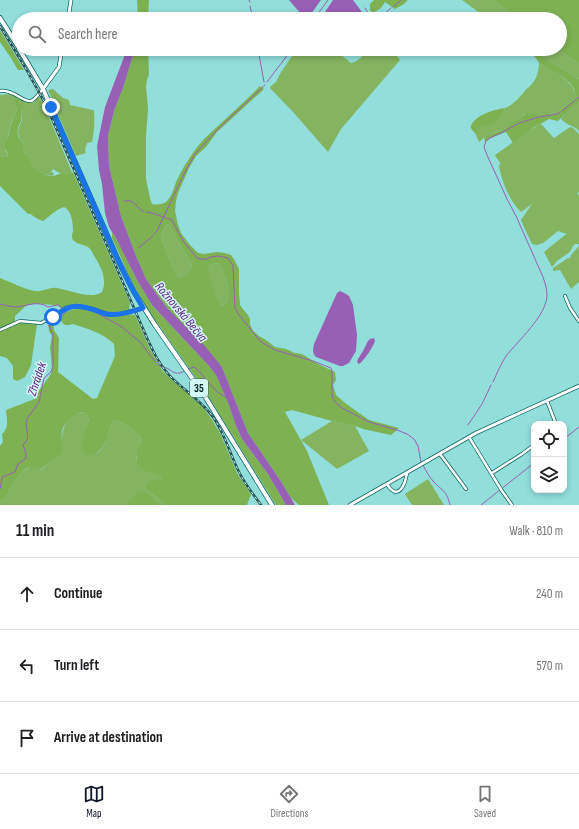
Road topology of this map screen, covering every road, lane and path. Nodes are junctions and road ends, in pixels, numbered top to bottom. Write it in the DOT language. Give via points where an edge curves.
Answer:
graph roads {
  1 [pos="71,0"];
  2 [pos="69,12"];
  3 [pos="0,18"];
  4 [pos="12,38"];
  5 [pos="23,56"];
  6 [pos="61,56"];
  7 [pos="43,89"];
  8 [pos="0,91"];
  9 [pos="564,296"];
  10 [pos="143,308"];
  11 [pos="579,321"];
  12 [pos="0,330"];
  13 [pos="579,386"];
  14 [pos="547,401"];
  15 [pos="555,421"];
  16 [pos="469,437"];
  17 [pos="531,447"];
  18 [pos="440,454"];
  19 [pos="407,472"];
  20 [pos="492,474"];
  21 [pos="387,484"];
  22 [pos="466,489"];
  23 [pos="272,505"];
  24 [pos="350,505"];
  25 [pos="512,505"];
  1 -- 2 [label="street"];
  3 -- 4 [label="main road, 35"];
  5 -- 7 [label="main road, 35"];
  6 -- 7 [label="street" via="59,67"];
  7 -- 8 [label="street" via="31,101 5,90"];
  7 -- 10 [label="main road, 35" via="118,260"];
  9 -- 11 [label="street"];
  10 -- 12 [label="street" via="120,314 107,314 76,306 64,309 41,323 20,321"];
  10 -- 23 [label="main road, 35" via="206,398"];
  13 -- 14 [label="street"];
  14 -- 15 [label="street"];
  14 -- 16 [label="street"];
  16 -- 18 [label="street"];
  16 -- 20 [label="street"];
  17 -- 20 [label="street"];
  18 -- 19 [label="street"];
  18 -- 22 [label="street"];
  19 -- 21 [label="street"];
  19 -- 21 [label="street" via="399,492 393,491"];
  20 -- 25 [label="street"];
  21 -- 24 [label="street"];
}
